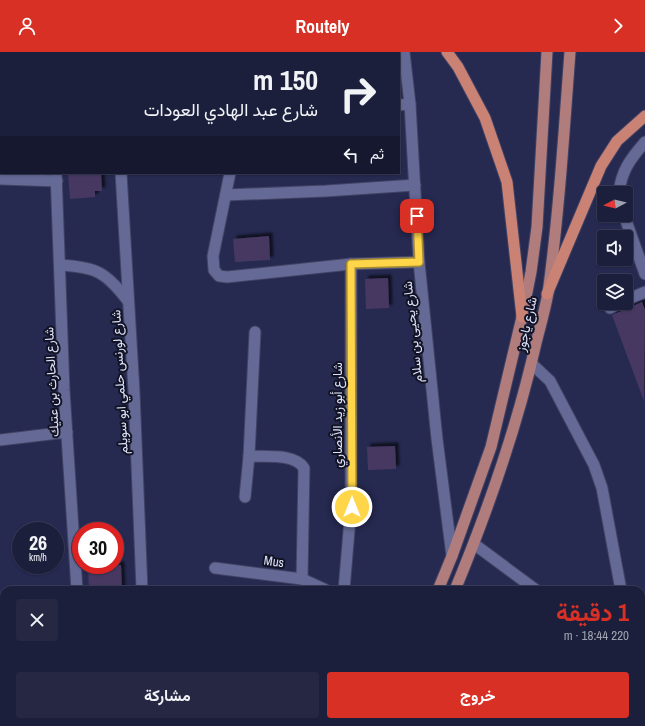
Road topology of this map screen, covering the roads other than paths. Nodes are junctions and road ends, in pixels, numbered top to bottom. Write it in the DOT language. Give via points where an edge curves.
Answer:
graph roads {
  1 [pos="404,52"];
  2 [pos="447,52"];
  3 [pos="547,52"];
  4 [pos="570,52"];
  5 [pos="402,67"];
  6 [pos="404,104"];
  7 [pos="645,116"];
  8 [pos="645,142"];
  9 [pos="121,174"];
  10 [pos="230,174"];
  11 [pos="57,177"];
  12 [pos="0,179"];
  13 [pos="415,185"];
  14 [pos="620,186"];
  15 [pos="226,195"];
  16 [pos="627,222"];
  17 [pos="642,258"];
  18 [pos="419,262"];
  19 [pos="60,264"];
  20 [pos="351,264"];
  21 [pos="645,274"];
  22 [pos="645,292"];
  23 [pos="548,294"];
  24 [pos="633,297"];
  25 [pos="128,302"];
  26 [pos="522,317"];
  27 [pos="255,332"];
  28 [pos="532,364"];
  29 [pos="67,432"];
  30 [pos="0,440"];
  31 [pos="249,456"];
  32 [pos="245,498"];
  33 [pos="474,544"];
  34 [pos="452,556"];
  35 [pos="215,568"];
  36 [pos="302,579"];
  37 [pos="77,586"];
  38 [pos="142,586"];
  39 [pos="317,586"];
  40 [pos="344,586"];
  41 [pos="440,586"];
  42 [pos="457,586"];
  43 [pos="531,586"];
  44 [pos="620,586"];
  1 -- 5 [label="street, شارع يحيى بن سلام"];
  2 -- 26 [label="highway" via="458,67 485,118 507,182"];
  3 -- 26 [label="main road, شارع ياجوز" via="537,226"];
  4 -- 23 [label="main road, شارع ياجوز"];
  5 -- 6 [label="street, شارع يحيى بن سلام"];
  6 -- 13 [label="street, شارع يحيى بن سلام"];
  7 -- 23 [label="highway" via="617,141 601,166"];
  8 -- 14 [label="street" via="629,161 621,177"];
  9 -- 25 [label="street, شارع لورنس حلمي ابو سويلم"];
  10 -- 15 [label="street"];
  11 -- 12 [label="street"];
  11 -- 19 [label="street, شارع الحارث بن عتيك"];
  13 -- 15 [label="street" via="326,192"];
  13 -- 18 [label="street, شارع يحيى بن سلام"];
  15 -- 20 [label="street" via="216,239 213,266 216,274 223,277"];
  16 -- 17 [label="street"];
  17 -- 21 [label="street"];
  18 -- 20 [label="street"];
  18 -- 34 [label="street, شارع يحيى بن سلام"];
  19 -- 25 [label="street" via="93,269 107,277"];
  19 -- 29 [label="street, شارع الحارث بن عتيك"];
  20 -- 40 [label="street, شارع أبو زيد الأنصاري" via="352,507"];
  22 -- 24 [label="street"];
  23 -- 28 [label="main road, شارع ياجوز"];
  25 -- 38 [label="street, شارع لورنس حلمي ابو سويلم"];
  26 -- 34 [label="main road, شارع ياجوز" via="491,448"];
  27 -- 31 [label="street"];
  28 -- 33 [label="main road, شارع ياجوز" via="514,428"];
  28 -- 44 [label="street" via="550,380 594,465 602,488"];
  29 -- 30 [label="street"];
  29 -- 37 [label="street, شارع الحارث بن عتيك"];
  31 -- 32 [label="street"];
  31 -- 36 [label="street" via="289,458 297,460 304,468"];
  33 -- 42 [label="main road, شارع ياجوز"];
  33 -- 43 [label="street"];
  34 -- 41 [label="main road, شارع ياجوز"];
  35 -- 36 [label="street, Mus"];
  36 -- 39 [label="street, Mus"];
}
